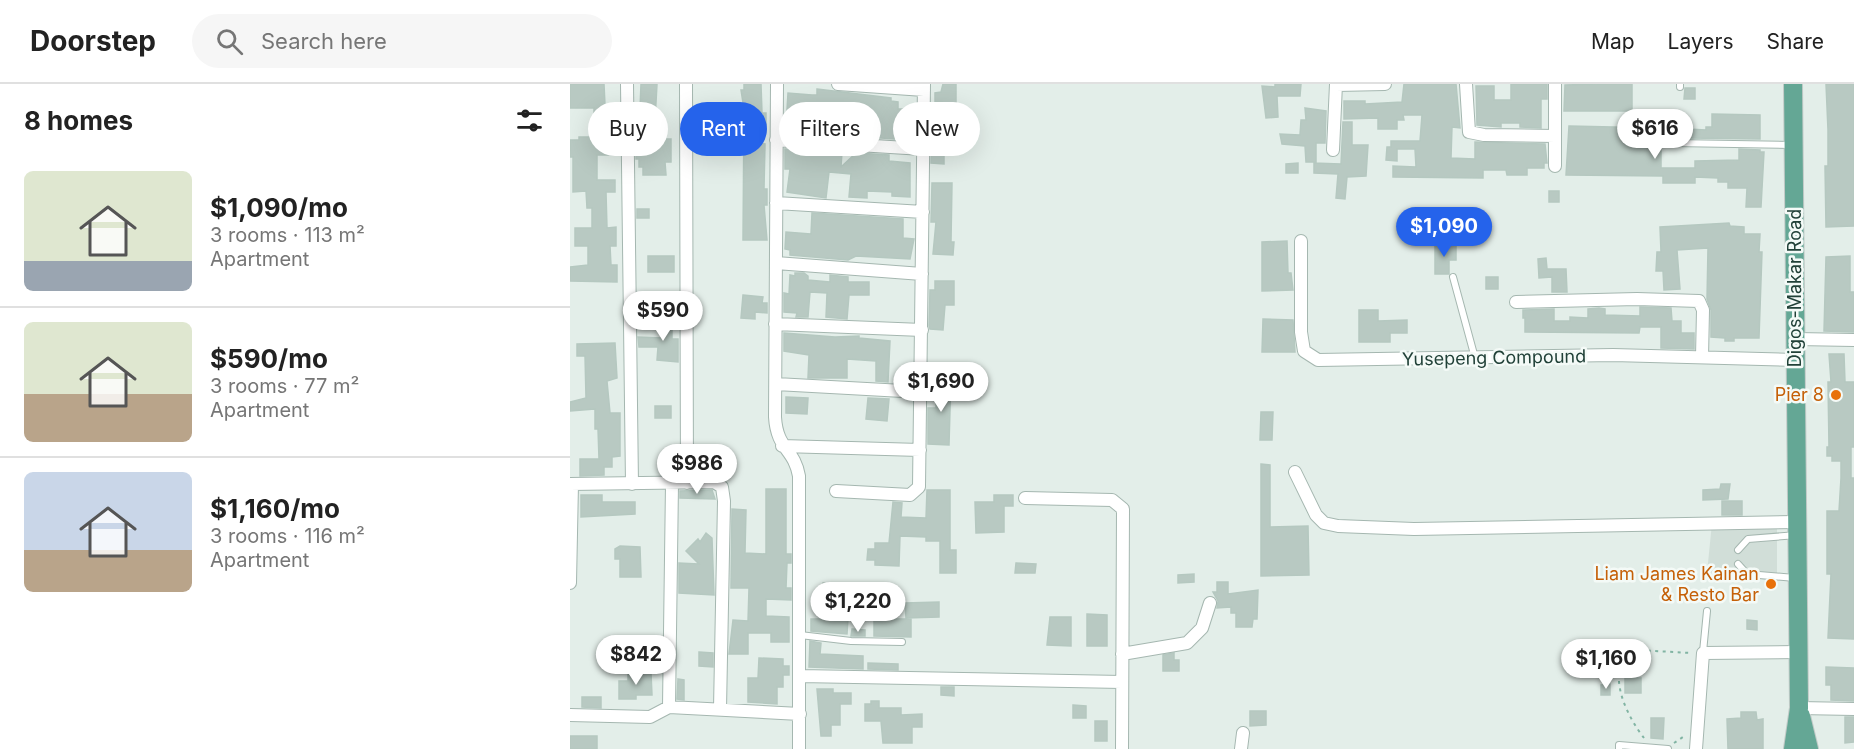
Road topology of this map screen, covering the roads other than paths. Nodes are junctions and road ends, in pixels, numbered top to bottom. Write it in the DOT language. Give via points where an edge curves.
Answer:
graph roads {
  1 [pos="627,84"];
  2 [pos="686,84"];
  3 [pos="777,84"];
  4 [pos="838,84"];
  5 [pos="1336,84"];
  6 [pos="1385,84"];
  7 [pos="1466,84"];
  8 [pos="1555,84"];
  9 [pos="1793,84"];
  10 [pos="924,87"];
  11 [pos="924,102"];
  12 [pos="1555,136"];
  13 [pos="776,140"];
  14 [pos="1673,143"];
  15 [pos="1794,145"];
  16 [pos="893,147"];
  17 [pos="1333,150"];
  18 [pos="923,156"];
  19 [pos="1554,166"];
  20 [pos="776,203"];
  21 [pos="923,212"];
  22 [pos="1302,241"];
  23 [pos="776,262"];
  24 [pos="922,274"];
  25 [pos="1453,276"];
  26 [pos="1516,302"];
  27 [pos="775,324"];
  28 [pos="922,330"];
  29 [pos="1796,339"];
  30 [pos="1854,340"];
  31 [pos="1702,357"];
  32 [pos="1475,359"];
  33 [pos="1796,360"];
  34 [pos="776,384"];
  35 [pos="921,392"];
  36 [pos="782,446"];
  37 [pos="920,450"];
  38 [pos="1295,472"];
  39 [pos="687,483"];
  40 [pos="571,484"];
  41 [pos="632,484"];
  42 [pos="672,484"];
  43 [pos="836,491"];
  44 [pos="1025,498"];
  45 [pos="1797,528"];
  46 [pos="1738,550"];
  47 [pos="1738,564"];
  48 [pos="1797,579"];
  49 [pos="570,583"];
  50 [pos="1210,603"];
  51 [pos="1707,611"];
  52 [pos="800,635"];
  53 [pos="902,642"];
  54 [pos="1798,652"];
  55 [pos="1703,653"];
  56 [pos="1122,654"];
  57 [pos="800,676"];
  58 [pos="1122,682"];
  59 [pos="669,707"];
  60 [pos="1798,708"];
  61 [pos="720,709"];
  62 [pos="1854,709"];
  63 [pos="800,714"];
  64 [pos="570,715"];
  65 [pos="1244,733"];
  66 [pos="1670,746"];
  67 [pos="800,749"];
  68 [pos="1122,749"];
  69 [pos="1241,749"];
  70 [pos="1619,749"];
  71 [pos="1696,749"];
  72 [pos="1793,749"];
  73 [pos="1809,749"];
  1 -- 41 [label="street"];
  2 -- 39 [label="street"];
  3 -- 13 [label="street"];
  4 -- 10 [label="street"];
  5 -- 6 [label="street"];
  5 -- 17 [label="street"];
  7 -- 12 [label="street" via="1469,132"];
  8 -- 12 [label="street"];
  9 -- 15 [label="main road, Digos-Makar Road"];
  10 -- 11 [label="street"];
  12 -- 19 [label="street"];
  13 -- 16 [label="street"];
  13 -- 20 [label="street"];
  14 -- 15 [label="lane"];
  15 -- 29 [label="main road, Digos-Makar Road"];
  18 -- 21 [label="street"];
  20 -- 21 [label="street"];
  20 -- 23 [label="street"];
  21 -- 24 [label="street"];
  22 -- 32 [label="street, Yusepeng Compound" via="1302,332 1304,351 1310,356 1318,360 1352,361"];
  23 -- 24 [label="street"];
  23 -- 27 [label="street"];
  24 -- 28 [label="street"];
  25 -- 32 [label="lane"];
  26 -- 31 [label="street" via="1698,301 1703,310"];
  27 -- 28 [label="street"];
  27 -- 34 [label="street"];
  28 -- 35 [label="street"];
  29 -- 30 [label="street"];
  29 -- 33 [label="main road, Digos-Makar Road"];
  31 -- 32 [label="street, Yusepeng Compound"];
  31 -- 33 [label="street, Yusepeng Compound"];
  33 -- 45 [label="main road, Digos-Makar Road"];
  34 -- 35 [label="street"];
  34 -- 36 [label="street" via="776,432"];
  35 -- 37 [label="street"];
  36 -- 37 [label="street"];
  36 -- 52 [label="street" via="794,457 799,476"];
  37 -- 43 [label="street" via="919,487 910,495"];
  38 -- 45 [label="street" via="1316,515 1324,523 1338,526"];
  39 -- 42 [label="street"];
  39 -- 61 [label="street" via="714,482 723,491"];
  40 -- 41 [label="street"];
  40 -- 49 [label="street"];
  41 -- 42 [label="street"];
  42 -- 59 [label="street"];
  44 -- 56 [label="street" via="1112,500 1123,509"];
  45 -- 46 [label="lane" via="1748,539"];
  45 -- 48 [label="main road, Digos-Makar Road"];
  47 -- 48 [label="lane" via="1747,574"];
  48 -- 54 [label="main road, Digos-Makar Road"];
  50 -- 56 [label="street" via="1202,628 1187,643"];
  51 -- 55 [label="lane"];
  52 -- 53 [label="lane"];
  52 -- 57 [label="street"];
  54 -- 55 [label="street"];
  54 -- 60 [label="main road, Digos-Makar Road"];
  55 -- 71 [label="street"];
  56 -- 58 [label="street"];
  57 -- 58 [label="street"];
  57 -- 63 [label="street"];
  58 -- 68 [label="street"];
  59 -- 61 [label="street"];
  59 -- 64 [label="street" via="650,717"];
  60 -- 62 [label="street"];
  60 -- 72 [label="main road, Digos-Makar Road"];
  60 -- 73 [label="main road, Digos-Makar Road"];
  61 -- 63 [label="street"];
  63 -- 67 [label="street"];
  65 -- 69 [label="street"];
  66 -- 70 [label="lane" via="1619,745"];
}
